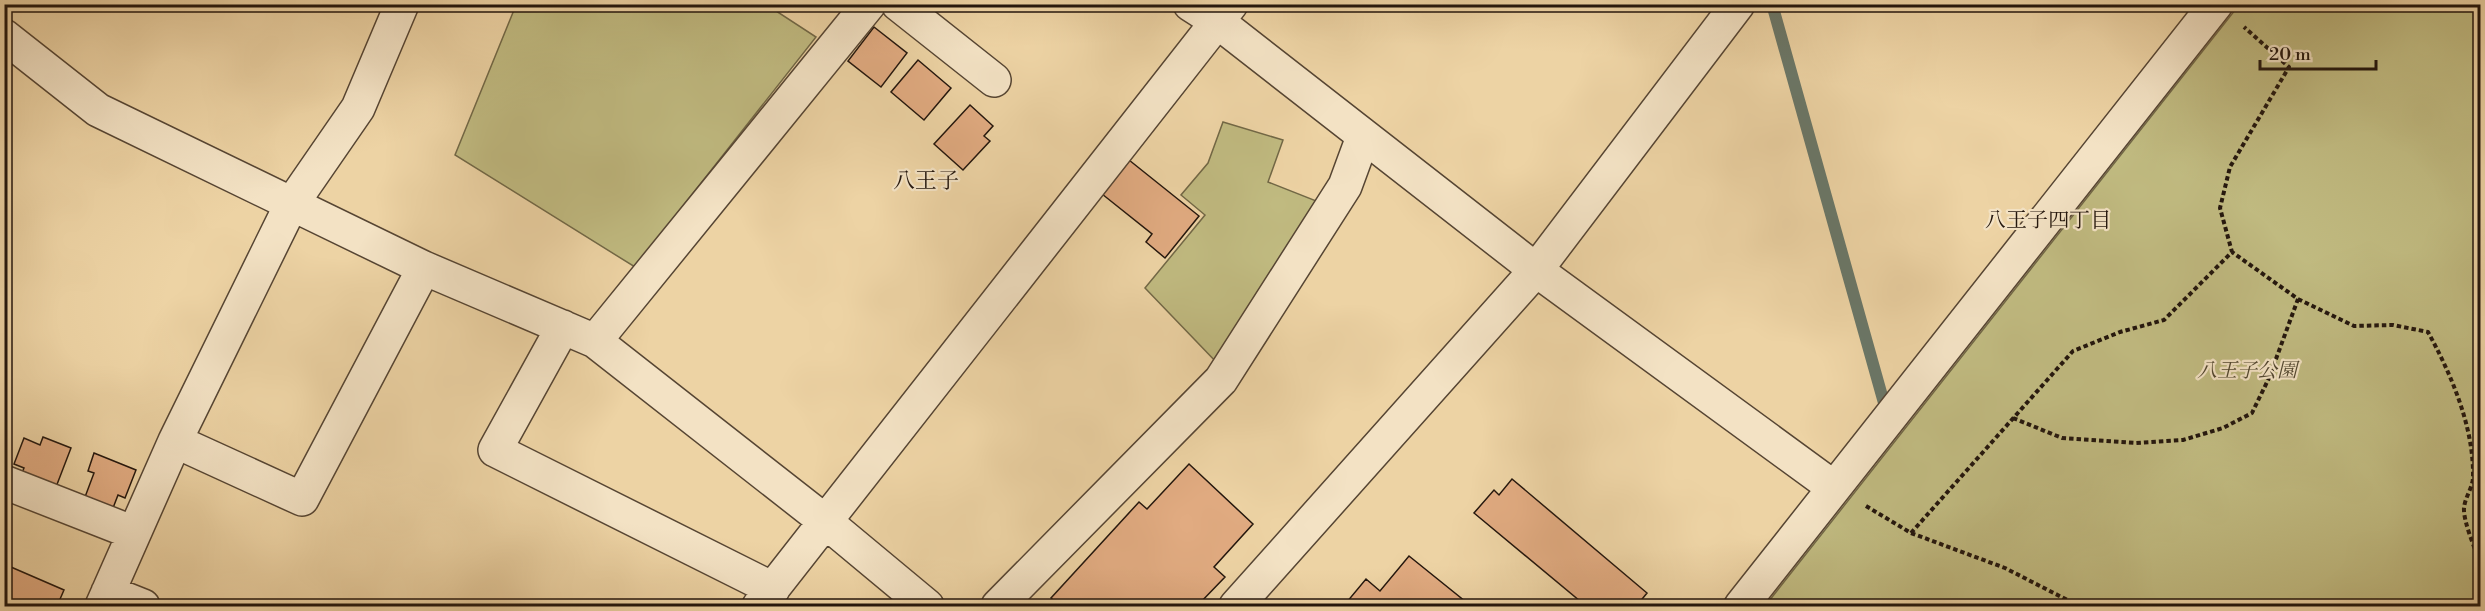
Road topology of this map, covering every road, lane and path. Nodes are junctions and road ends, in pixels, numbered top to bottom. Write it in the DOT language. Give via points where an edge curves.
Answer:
graph roads {
  1 [pos="869,4"];
  2 [pos="898,4"];
  3 [pos="1190,4"];
  4 [pos="1738,4"];
  5 [pos="397,6"];
  6 [pos="2227,12"];
  7 [pos="1225,13"];
  8 [pos="4,36"];
  9 [pos="993,80"];
  10 [pos="1363,137"];
  11 [pos="291,205"];
  12 [pos="2232,252"];
  13 [pos="424,268"];
  14 [pos="1536,270"];
  15 [pos="2298,299"];
  16 [pos="563,327"];
  17 [pos="595,341"];
  18 [pos="2013,418"];
  19 [pos="175,441"];
  20 [pos="2473,478"];
  21 [pos="2481,478"];
  22 [pos="4,482"];
  23 [pos="1833,487"];
  24 [pos="826,522"];
  25 [pos="134,533"];
  26 [pos="1911,533"];
  27 [pos="2481,561"];
  28 [pos="766,598"];
  29 [pos="105,599"];
  30 [pos="143,606"];
  31 [pos="927,606"];
  32 [pos="998,606"];
  33 [pos="1236,606"];
  34 [pos="1741,606"];
  35 [pos="2079,606"];
  1 -- 17 [label="street"];
  2 -- 9 [label="street"];
  3 -- 7 [label="street"];
  4 -- 14 [label="street"];
  5 -- 11 [label="street" via="358,108"];
  6 -- 12 [label="path" via="2289,67 2230,167 2220,208"];
  6 -- 23 [label="street"];
  7 -- 10 [label="street"];
  7 -- 24 [label="street"];
  8 -- 11 [label="street" via="98,110"];
  10 -- 14 [label="street"];
  10 -- 32 [label="street" via="1345,186 1221,380"];
  11 -- 13 [label="street"];
  11 -- 19 [label="street"];
  12 -- 15 [label="path"];
  12 -- 18 [label="path" via="2163,320 2073,351"];
  13 -- 16 [label="street"];
  13 -- 19 [label="street" via="302,499"];
  14 -- 23 [label="street"];
  14 -- 33 [label="street"];
  15 -- 18 [label="path" via="2252,413 2223,428 2183,440 2136,443 2062,438"];
  15 -- 20 [label="path" via="2354,326 2393,325 2428,332 2446,365 2468,433"];
  16 -- 17 [label="street"];
  16 -- 28 [label="street" via="495,450"];
  17 -- 24 [label="street"];
  18 -- 26 [label="path"];
  19 -- 25 [label="street"];
  20 -- 21 [label="path"];
  20 -- 27 [label="path" via="2464,508"];
  22 -- 25 [label="street"];
  23 -- 26 [label="path"];
  23 -- 34 [label="street"];
  24 -- 28 [label="street"];
  24 -- 31 [label="street"];
  25 -- 29 [label="street"];
  26 -- 35 [label="path" via="2006,568"];
  29 -- 30 [label="street"];
}
